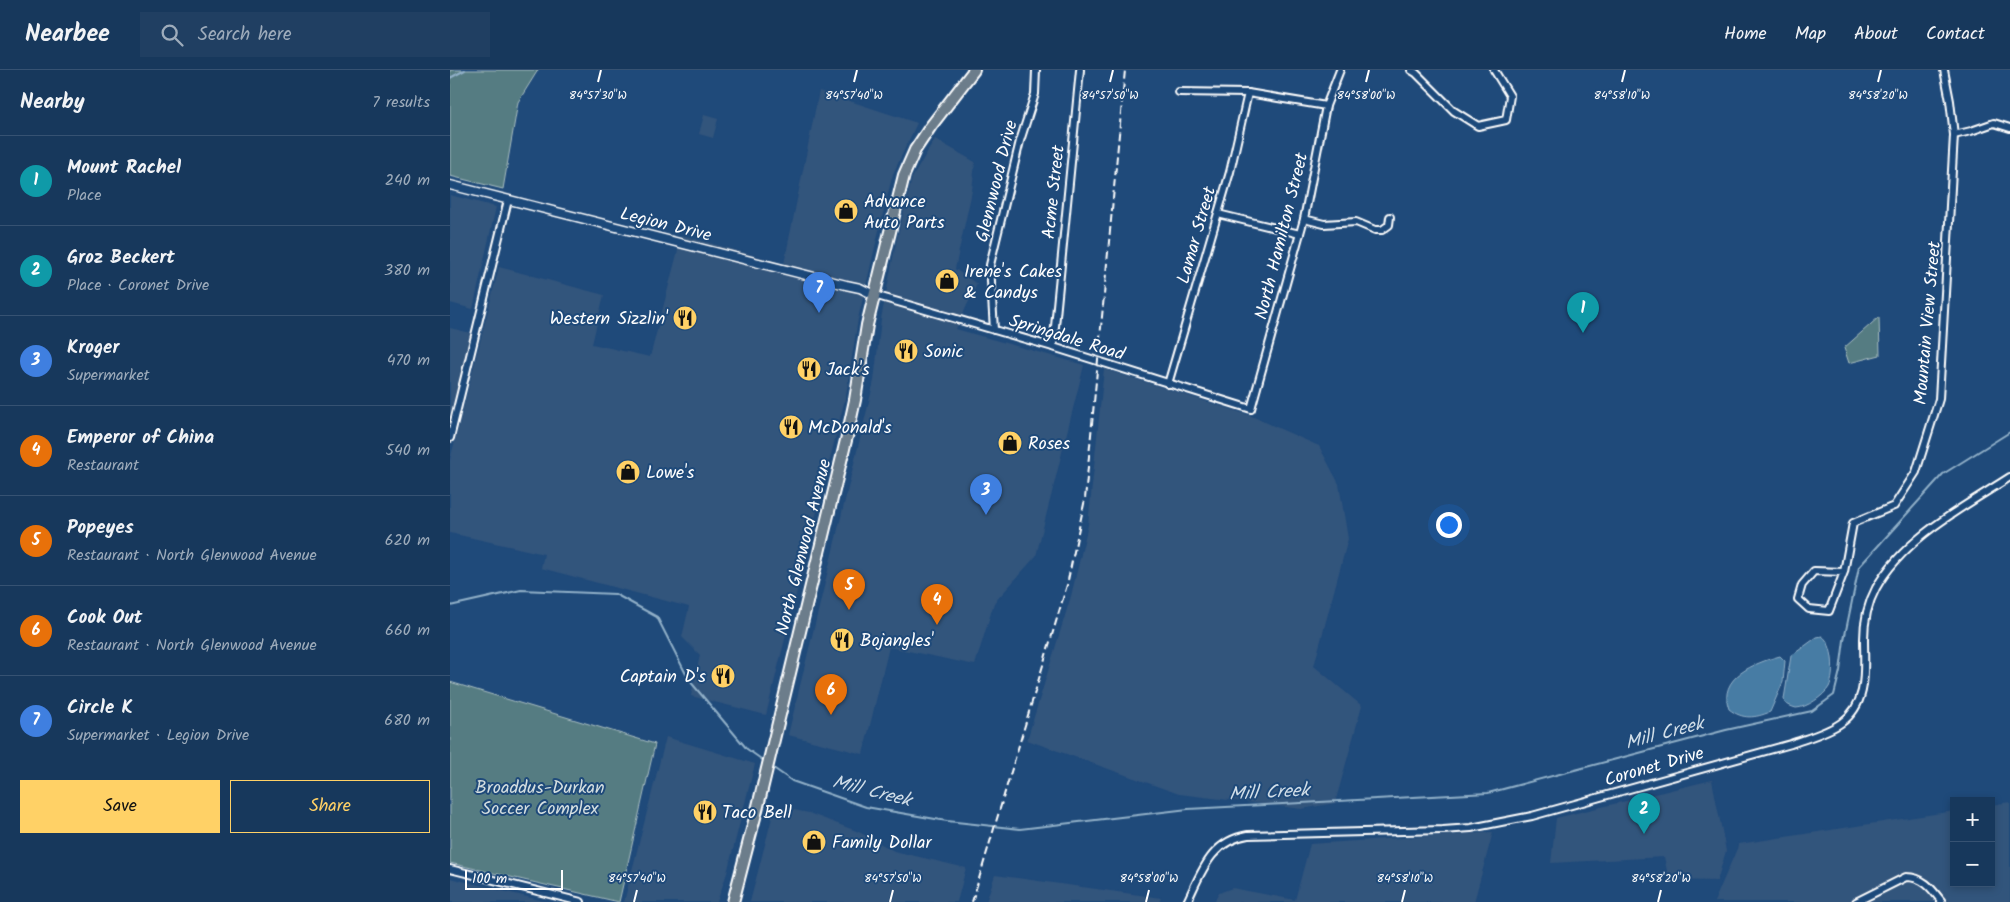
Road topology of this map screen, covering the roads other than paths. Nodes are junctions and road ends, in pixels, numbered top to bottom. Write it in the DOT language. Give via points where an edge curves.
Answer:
graph roads {
  1 [pos="974,70"];
  2 [pos="1036,70"];
  3 [pos="1080,70"];
  4 [pos="1340,70"];
  5 [pos="1411,70"];
  6 [pos="1494,70"];
  7 [pos="1944,70"];
  8 [pos="1179,92"];
  9 [pos="1248,93"];
  10 [pos="1326,106"];
  11 [pos="2010,128"];
  12 [pos="1954,135"];
  13 [pos="450,185"];
  14 [pos="508,200"];
  15 [pos="1218,214"];
  16 [pos="1390,217"];
  17 [pos="1304,219"];
  18 [pos="1300,234"];
  19 [pos="874,295"];
  20 [pos="994,330"];
  21 [pos="1052,347"];
  22 [pos="1168,384"];
  23 [pos="1251,409"];
  24 [pos="450,438"];
  25 [pos="2010,477"];
  26 [pos="1844,572"];
  27 [pos="450,869"];
  28 [pos="581,902"];
  29 [pos="733,902"];
  30 [pos="1187,902"];
  31 [pos="1856,902"];
  32 [pos="1942,902"];
  1 -- 19 [label="main road, North Glenwood Avenue" via="931,126 904,175"];
  2 -- 20 [label="street, Glennwood Drive" via="1035,94 990,264"];
  3 -- 21 [label="street, Acme Street"];
  4 -- 10 [label="street, North Hamilton Street"];
  5 -- 6 [label="street" via="1454,111 1478,126 1506,120 1510,96"];
  7 -- 12 [label="street, Mountain View Street"];
  8 -- 9 [label="street"];
  9 -- 10 [label="street"];
  9 -- 15 [label="street, Lamar Street"];
  10 -- 17 [label="street, North Hamilton Street"];
  11 -- 12 [label="street" via="1994,123"];
  12 -- 26 [label="street, Mountain View Street" via="1939,399 1916,472 1894,506 1852,524"];
  13 -- 14 [label="street, Legion Drive"];
  14 -- 19 [label="street, Legion Drive" via="860,288"];
  14 -- 24 [label="street"];
  15 -- 18 [label="street"];
  15 -- 22 [label="street, Lamar Street"];
  16 -- 17 [label="street" via="1389,224 1382,230 1356,222 1324,224"];
  17 -- 18 [label="street, North Hamilton Street"];
  18 -- 23 [label="street, North Hamilton Street"];
  19 -- 20 [label="street, Springdale Road"];
  19 -- 29 [label="main road, North Glenwood Avenue" via="855,400"];
  20 -- 21 [label="street, Springdale Road"];
  21 -- 22 [label="street, Springdale Road"];
  22 -- 23 [label="street, Springdale Road"];
  25 -- 30 [label="street, Coronet Drive" via="1918,539 1886,572 1868,609 1864,638 1865,680 1858,704 1841,723 1829,730 1782,746 1497,824 1443,830 1236,837 1212,855"];
  26 -- 26 [label="street, Mountain View Street" via="1829,611 1809,609 1798,599 1802,585 1814,571"];
  27 -- 28 [label="street"];
  31 -- 32 [label="street" via="1906,877 1915,877 1923,881"];
}
